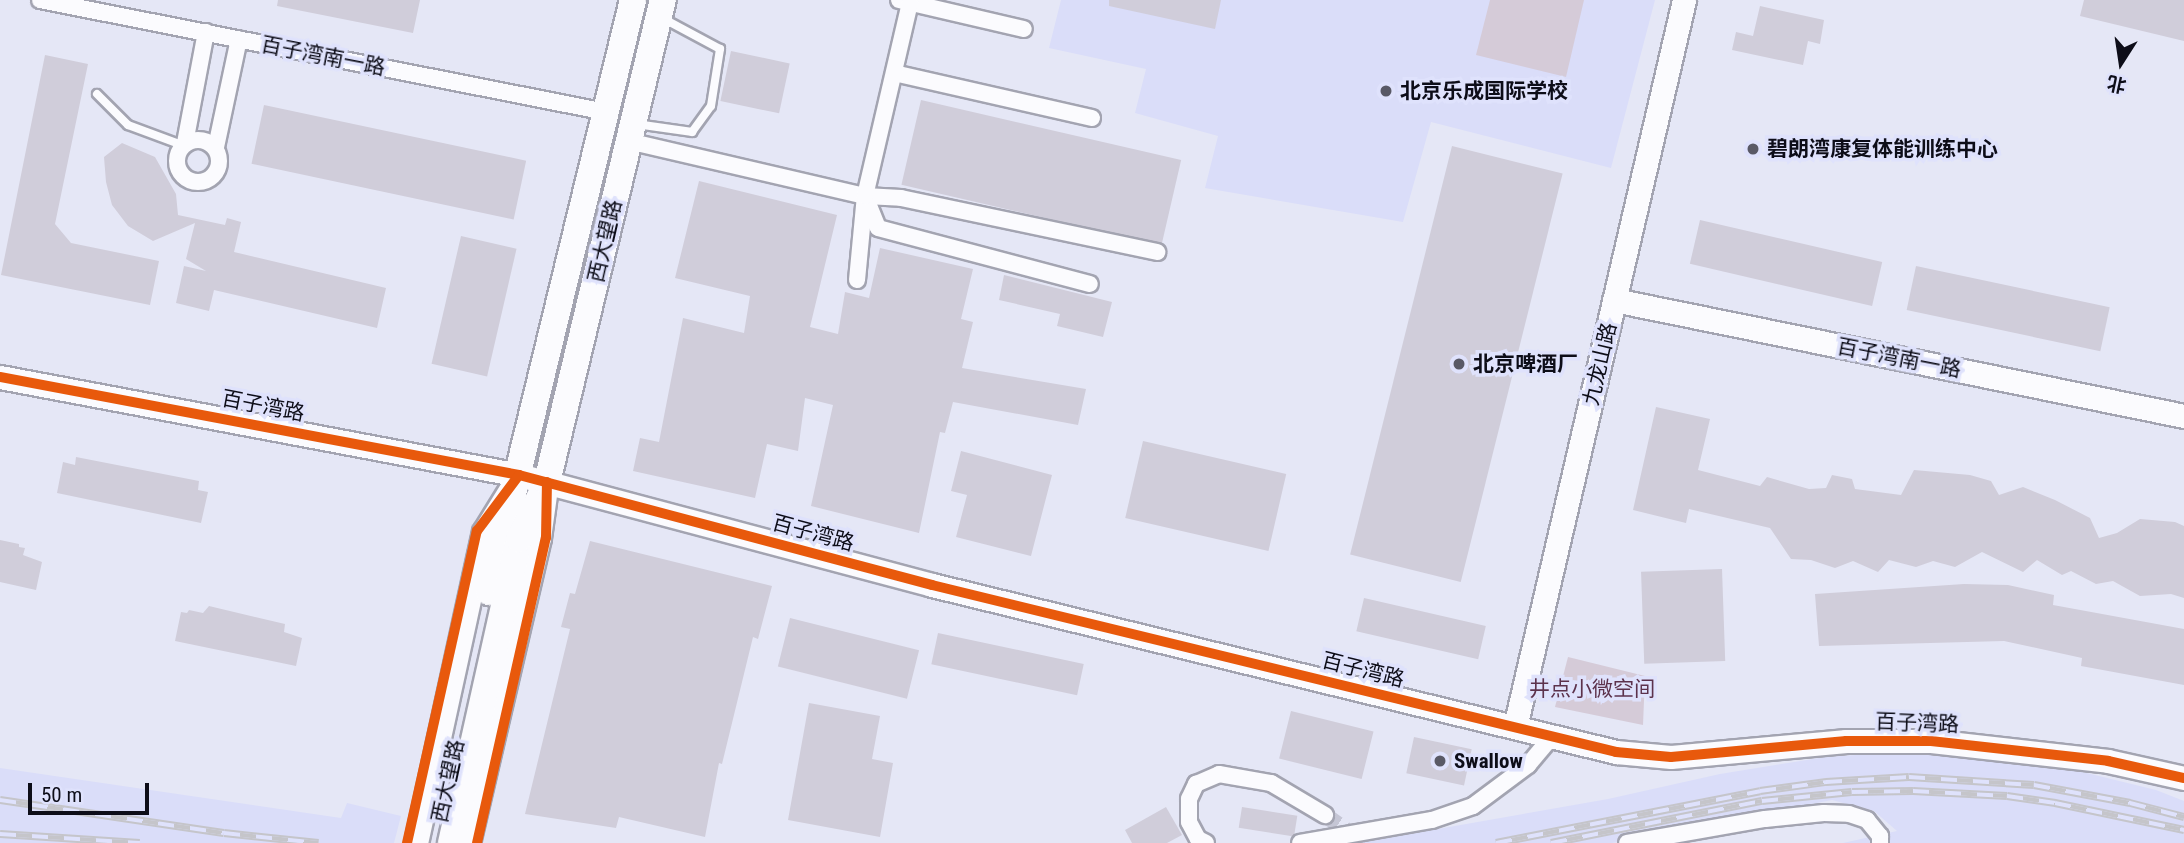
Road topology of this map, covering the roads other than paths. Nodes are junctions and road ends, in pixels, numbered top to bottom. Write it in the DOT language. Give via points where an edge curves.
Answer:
graph roads {
  1 [pos="40,0"];
  2 [pos="633,0"];
  3 [pos="1684,0"];
  4 [pos="904,1"];
  5 [pos="661,8"];
  6 [pos="1024,29"];
  7 [pos="206,33"];
  8 [pos="239,39"];
  9 [pos="894,73"];
  10 [pos="97,94"];
  11 [pos="606,111"];
  12 [pos="1092,118"];
  13 [pos="631,132"];
  14 [pos="185,143"];
  15 [pos="216,148"];
  16 [pos="865,196"];
  17 [pos="1157,252"];
  18 [pos="857,280"];
  19 [pos="1090,284"];
  20 [pos="1614,300"];
  21 [pos="0,377"];
  22 [pos="2184,416"];
  23 [pos="519,475"];
  24 [pos="547,482"];
  25 [pos="1515,727"];
  26 [pos="1552,736"];
  27 [pos="2184,778"];
  28 [pos="1325,815"];
  29 [pos="416,843"];
  30 [pos="434,843"];
  31 [pos="450,843"];
  32 [pos="468,843"];
  33 [pos="1206,843"];
  34 [pos="1300,843"];
  35 [pos="1627,843"];
  36 [pos="1880,843"];
  1 -- 7 [label="street, 百子湾南一路"];
  2 -- 11 [label="main road, 西大望路"];
  3 -- 20 [label="street, 九龙山路"];
  4 -- 6 [label="street"];
  4 -- 9 [label="street"];
  5 -- 13 [label="main road, 西大望路"];
  5 -- 13 [label="lane" via="720,48 711,106 692,132"];
  7 -- 8 [label="street, 百子湾南一路"];
  7 -- 14 [label="street"];
  8 -- 11 [label="street, 百子湾南一路"];
  8 -- 15 [label="street"];
  9 -- 12 [label="street"];
  9 -- 16 [label="street"];
  10 -- 14 [label="lane" via="128,125"];
  11 -- 23 [label="main road, 西大望路"];
  13 -- 16 [label="street"];
  13 -- 24 [label="main road, 西大望路"];
  14 -- 15 [label="street" via="201,139"];
  14 -- 15 [label="street" via="176,158 180,174 195,182 211,178 216,171 220,163"];
  16 -- 17 [label="street" via="901,198"];
  16 -- 18 [label="street"];
  16 -- 19 [label="street" via="878,228"];
  20 -- 22 [label="street, 百子湾南一路"];
  20 -- 25 [label="street, 九龙山路"];
  21 -- 23 [label="street, 百子湾路"];
  23 -- 24 [label="street, 百子湾路"];
  23 -- 29 [label="street, 西大望路" via="484,532"];
  23 -- 30 [label="main road, 西大望路" via="501,534"];
  24 -- 25 [label="street, 百子湾路" via="932,585"];
  24 -- 31 [label="main road, 西大望路" via="519,539"];
  24 -- 32 [label="street, 西大望路"];
  25 -- 26 [label="street, 百子湾路"];
  26 -- 27 [label="street, 百子湾路" via="1616,752 1671,757 1846,741 1931,741 2108,761"];
  26 -- 34 [label="street" via="1528,765 1473,806 1432,820"];
  28 -- 33 [label="street" via="1271,783 1219,774 1196,784 1189,799 1189,822 1198,839"];
  35 -- 36 [label="street" via="1824,813 1867,820"];
}
